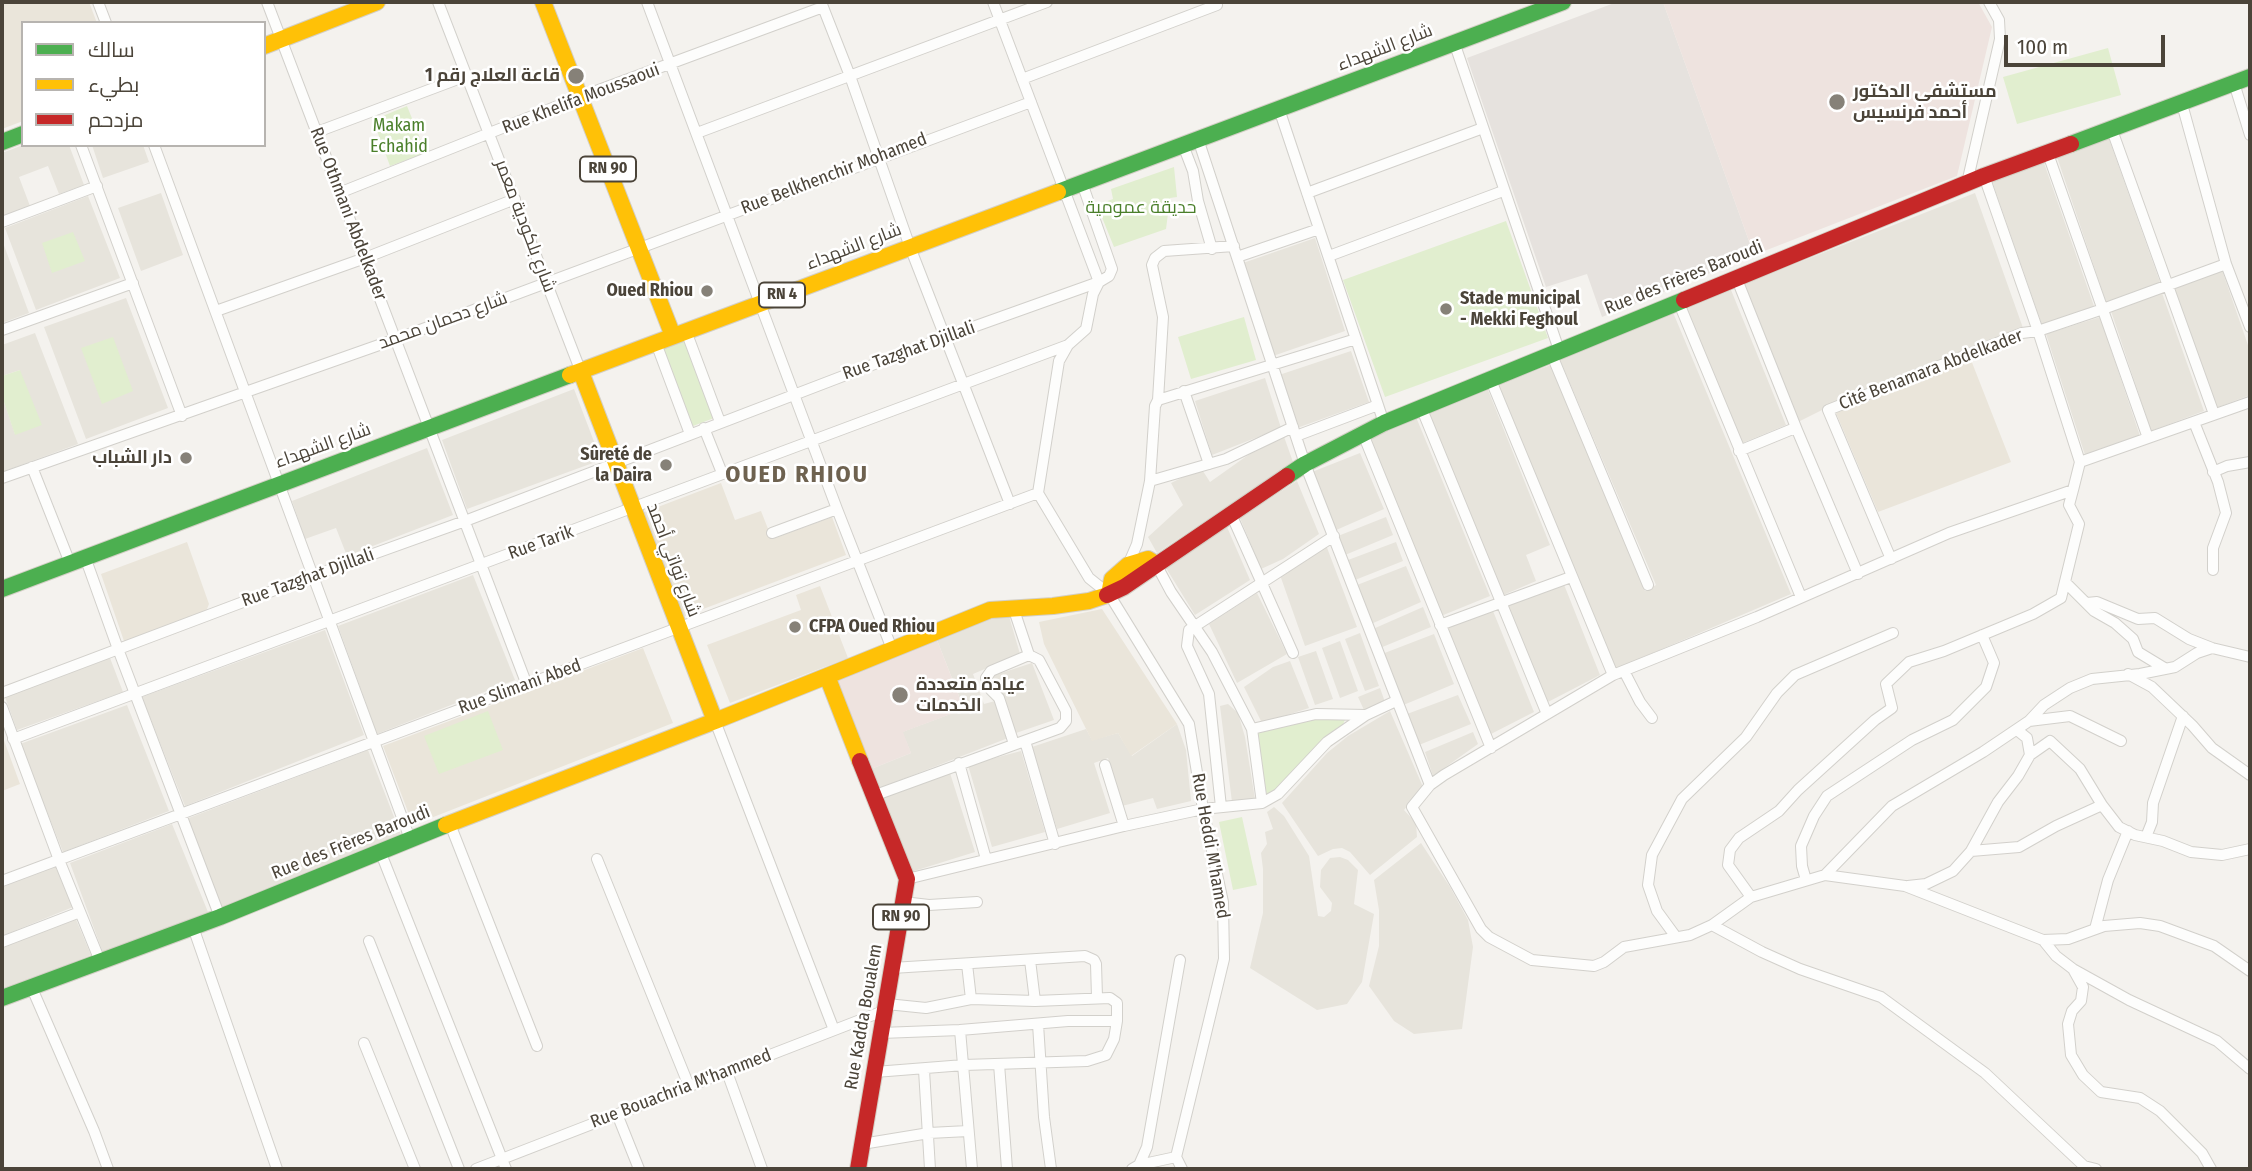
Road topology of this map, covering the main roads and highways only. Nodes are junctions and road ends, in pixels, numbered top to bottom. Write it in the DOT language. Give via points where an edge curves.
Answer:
graph roads {
  1 [pos="377,2"];
  2 [pos="543,2"];
  3 [pos="1563,2"];
  4 [pos="266,45"];
  5 [pos="2250,77"];
  6 [pos="21,135"];
  7 [pos="2,142"];
  8 [pos="679,334"];
  9 [pos="581,372"];
  10 [pos="1156,564"];
  11 [pos="2,589"];
  12 [pos="1109,594"];
  13 [pos="827,676"];
  14 [pos="715,721"];
  15 [pos="2,998"];
  16 [pos="858,1169"];
  1 -- 4 [label="main road"];
  2 -- 8 [label="main road, RN 90" via="638,247"];
  3 -- 8 [label="main road, شارع الشهداء / RN 4"];
  5 -- 10 [label="main road, Rue des Frères Baroudi" via="1984,176 1384,423 1305,464"];
  6 -- 7 [label="main road"];
  8 -- 9 [label="main road, شارع الشهداء / RN 4"];
  9 -- 11 [label="main road, شارع الشهداء / RN 4"];
  9 -- 14 [label="main road, شارع تواتي أحمد"];
  10 -- 12 [label="main road, Rue des Frères Baroudi"];
  10 -- 12 [label="main road" via="1148,559 1128,565 1112,579"];
  12 -- 13 [label="main road" via="1089,601 990,610"];
  13 -- 14 [label="main road, Rue des Frères Baroudi"];
  13 -- 16 [label="main road, Rue Kadda Boualem / RN 90" via="907,879"];
  14 -- 15 [label="main road, Rue des Frères Baroudi"];
}
